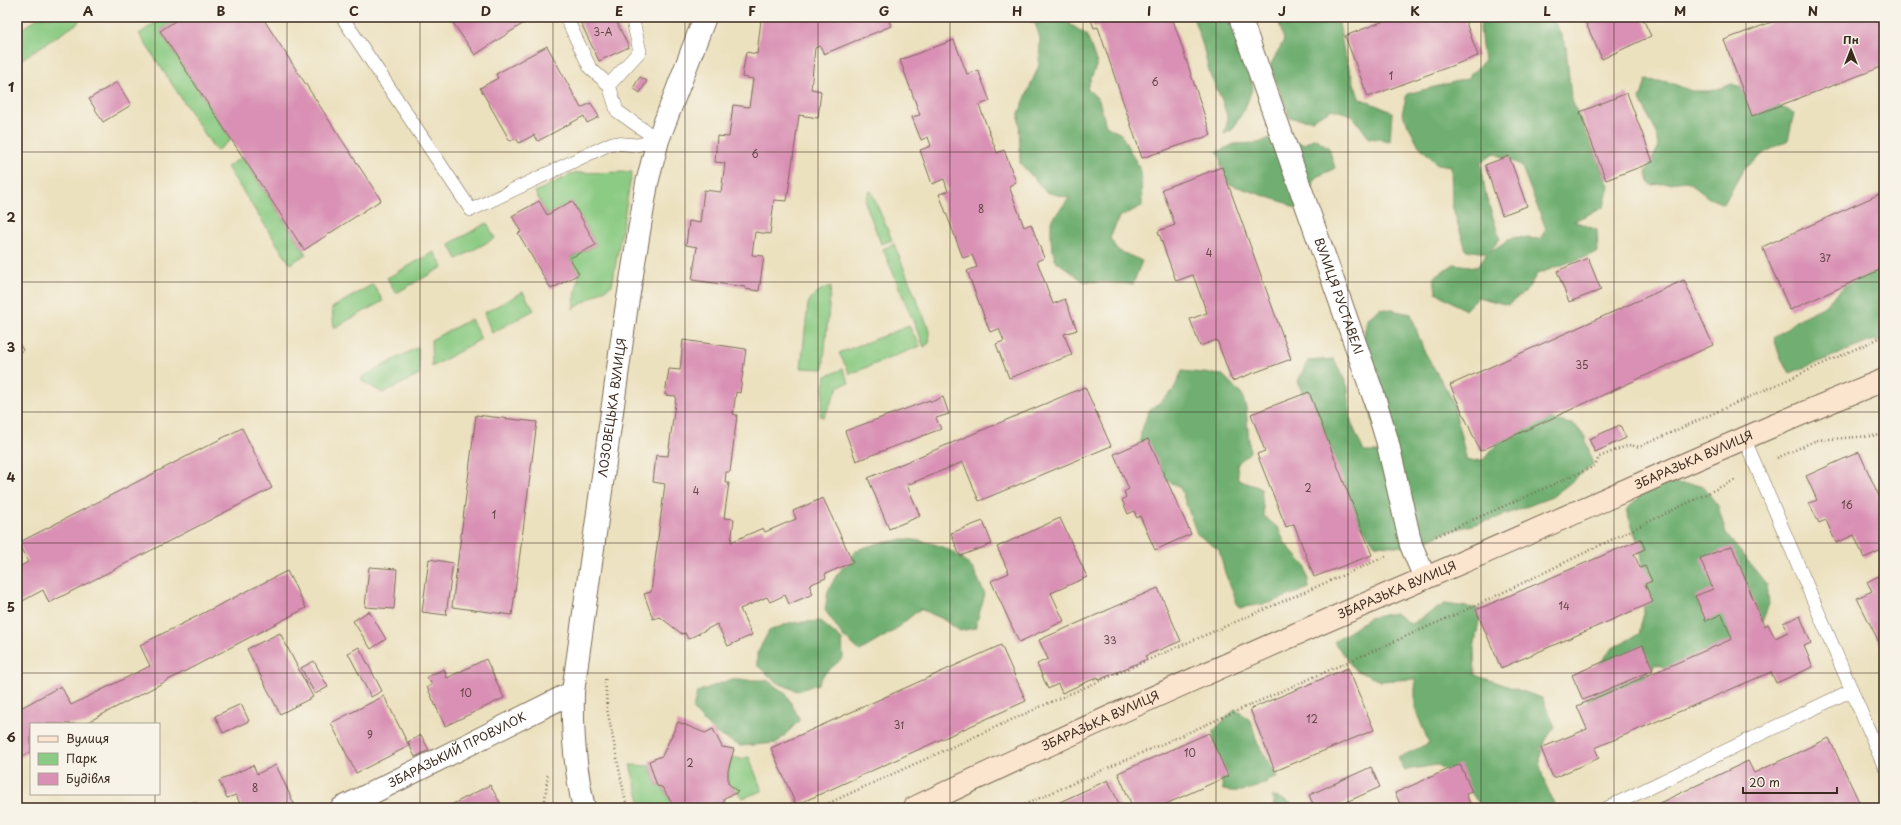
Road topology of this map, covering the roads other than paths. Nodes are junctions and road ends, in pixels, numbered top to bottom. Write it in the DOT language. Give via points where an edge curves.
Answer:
graph roads {
  1 [pos="342,17"];
  2 [pos="566,17"];
  3 [pos="632,17"];
  4 [pos="705,17"];
  5 [pos="1240,17"];
  6 [pos="609,85"];
  7 [pos="658,140"];
  8 [pos="1884,380"];
  9 [pos="1744,438"];
  10 [pos="1425,578"];
  11 [pos="1852,690"];
  12 [pos="573,692"];
  13 [pos="1884,766"];
  14 [pos="342,808"];
  15 [pos="584,808"];
  16 [pos="914,808"];
  17 [pos="1607,808"];
  1 -- 7 [label="lane" via="471,210 612,143 637,146"];
  2 -- 6 [label="lane" via="590,68"];
  3 -- 6 [label="lane" via="640,51"];
  4 -- 7 [label="street, ЛОЗОВЕЦЬКА ВУЛИЦЯ"];
  5 -- 10 [label="street, ВУЛИЦЯ РУСТАВЕЛІ" via="1374,397 1387,440 1411,545"];
  6 -- 7 [label="lane" via="618,111"];
  7 -- 12 [label="street, ЛОЗОВЕЦЬКА ВУЛИЦЯ" via="647,184 626,310"];
  8 -- 9 [label="main road, ЗБАРАЗЬКА ВУЛИЦЯ"];
  9 -- 10 [label="main road, ЗБАРАЗЬКА ВУЛИЦЯ"];
  9 -- 11 [label="lane"];
  10 -- 16 [label="main road, ЗБАРАЗЬКА ВУЛИЦЯ" via="1022,756"];
  11 -- 13 [label="lane"];
  11 -- 17 [label="lane"];
  12 -- 14 [label="street, ЗБАРАЗЬКИЙ ПРОВУЛОК"];
  12 -- 15 [label="street, ЛОЗОВЕЦЬКА ВУЛИЦЯ" via="572,726"];
}
